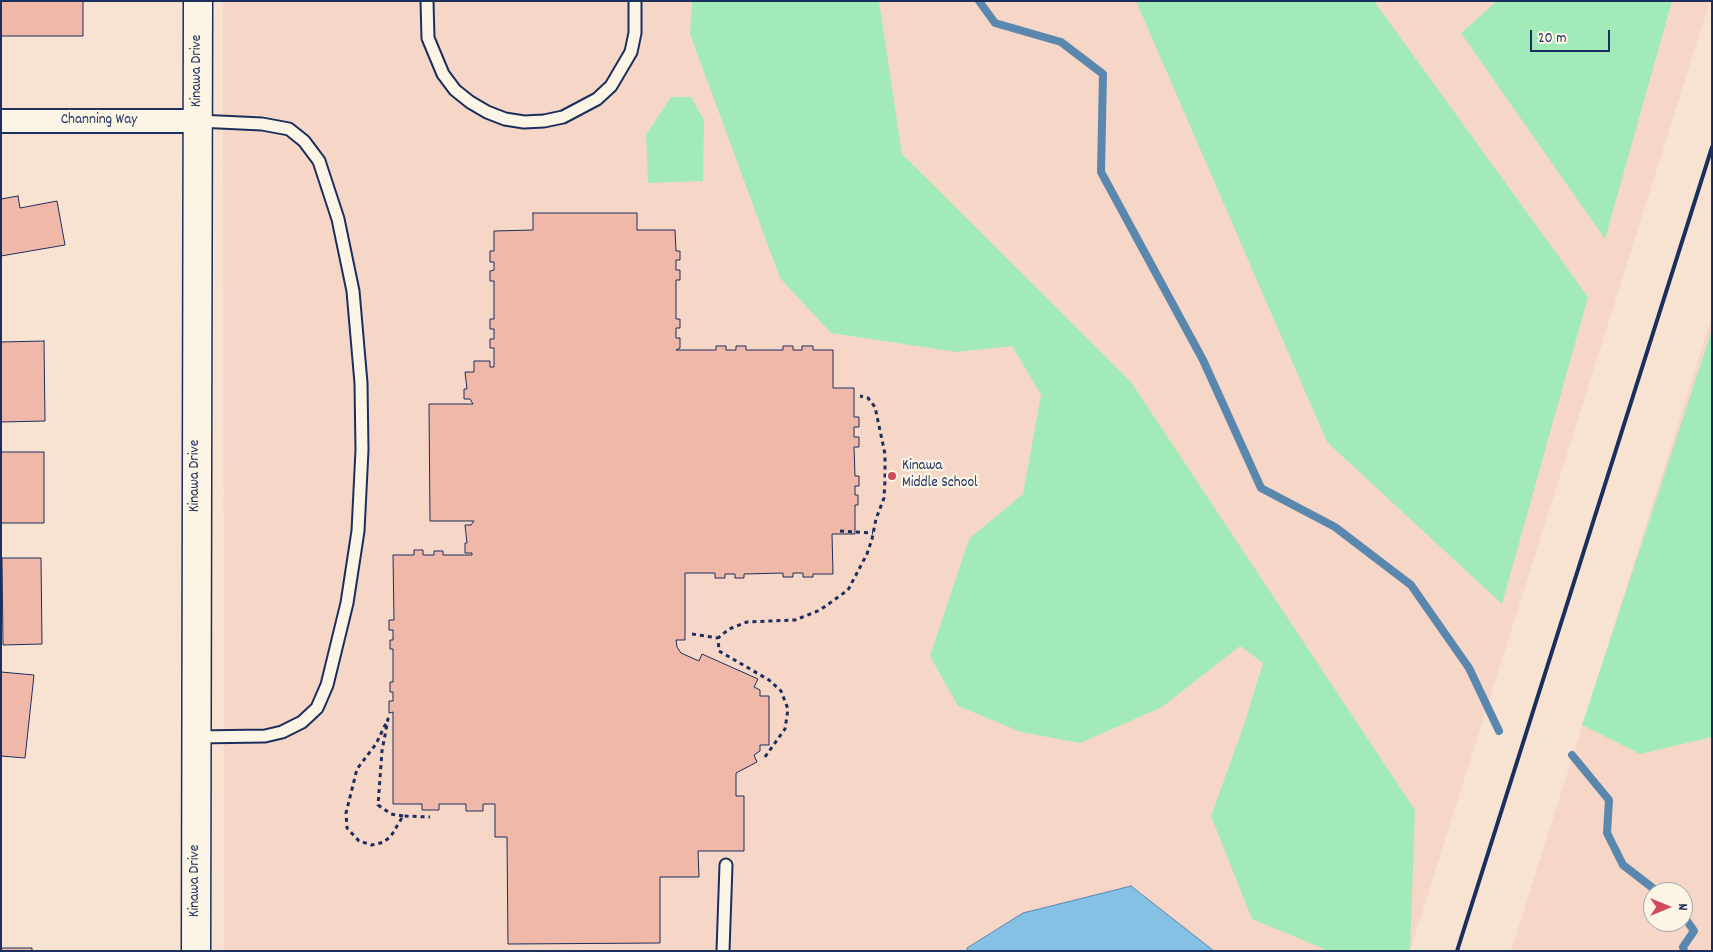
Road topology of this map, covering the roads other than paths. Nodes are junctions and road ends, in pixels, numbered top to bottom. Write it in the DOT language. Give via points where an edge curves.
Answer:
graph roads {
  1 [pos="198,1"];
  2 [pos="427,1"];
  3 [pos="635,1"];
  4 [pos="1,121"];
  5 [pos="198,121"];
  6 [pos="196,737"];
  7 [pos="726,865"];
  8 [pos="196,951"];
  9 [pos="723,951"];
  1 -- 5 [label="street, Kinawa Drive"];
  2 -- 3 [label="lane" via="428,38 443,74 455,90 487,112 524,122 563,117 597,99 611,86 631,52 635,33"];
  4 -- 5 [label="street, Channing Way"];
  5 -- 6 [label="street, Kinawa Drive"];
  5 -- 6 [label="lane" via="262,124 289,129 304,141 319,161 338,219 353,292 361,383 362,450 358,531 347,603 327,685 317,708 302,722 282,732 265,736"];
  6 -- 8 [label="street, Kinawa Drive"];
  7 -- 9 [label="lane"];
}
